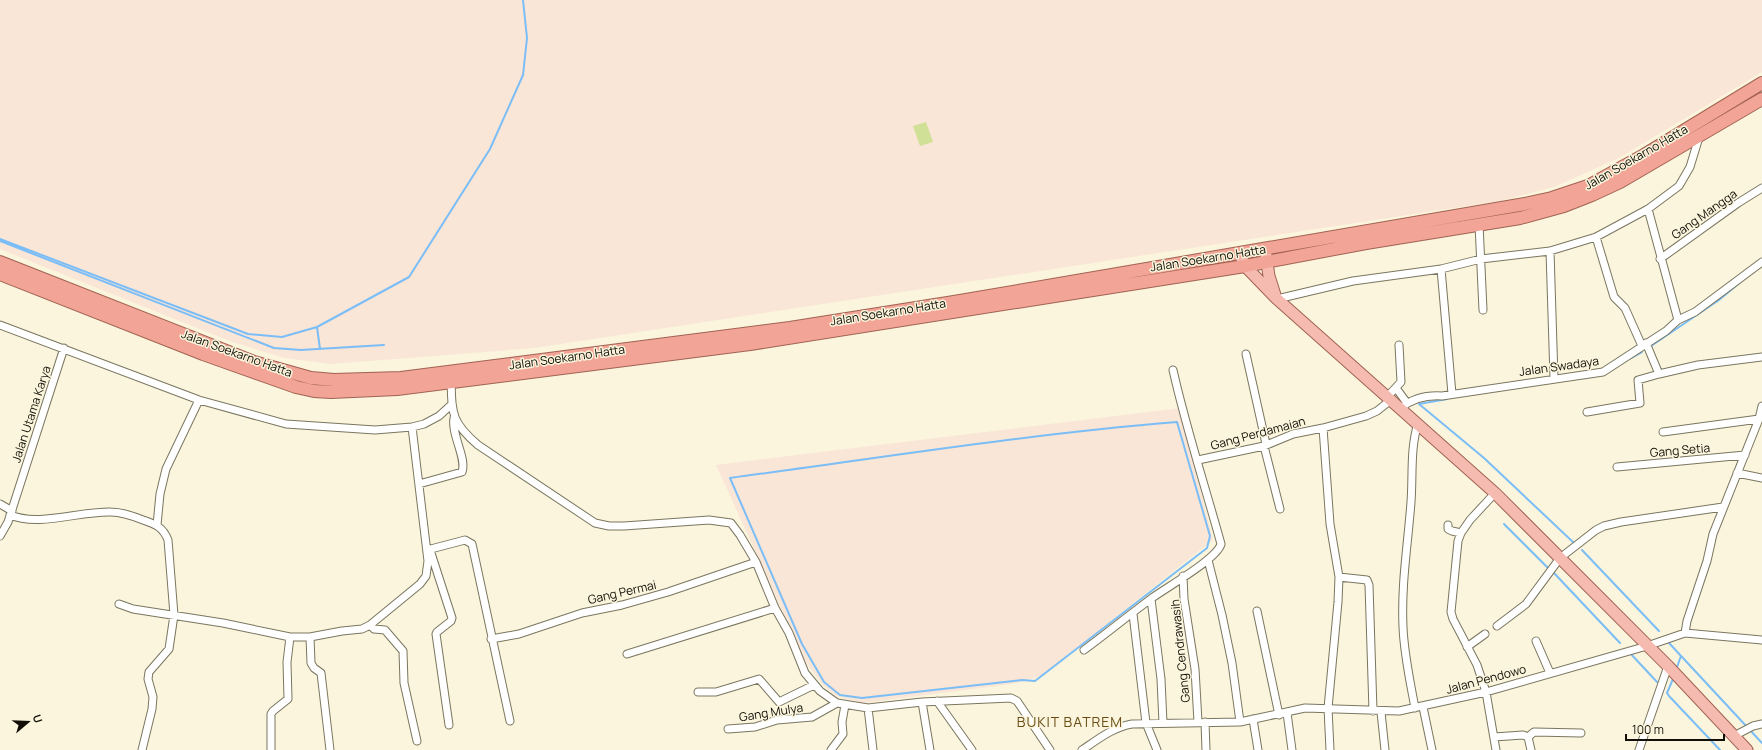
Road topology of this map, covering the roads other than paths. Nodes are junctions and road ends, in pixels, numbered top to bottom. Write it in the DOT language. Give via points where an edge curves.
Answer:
graph roads {
  1 [pos="1762,83"];
  2 [pos="1762,100"];
  3 [pos="1696,123"];
  4 [pos="1700,136"];
  5 [pos="1762,188"];
  6 [pos="1648,210"];
  7 [pos="1479,224"];
  8 [pos="1596,237"];
  9 [pos="1264,249"];
  10 [pos="1550,250"];
  11 [pos="1240,253"];
  12 [pos="1481,259"];
  13 [pos="1660,259"];
  14 [pos="0,262"];
  15 [pos="1266,262"];
  16 [pos="1762,262"];
  17 [pos="1245,266"];
  18 [pos="1441,268"];
  19 [pos="0,274"];
  20 [pos="1276,298"];
  21 [pos="1483,310"];
  22 [pos="1678,320"];
  23 [pos="0,325"];
  24 [pos="1644,344"];
  25 [pos="1399,345"];
  26 [pos="64,348"];
  27 [pos="1246,354"];
  28 [pos="1762,357"];
  29 [pos="1173,370"];
  30 [pos="1659,374"];
  31 [pos="450,376"];
  32 [pos="1554,378"];
  33 [pos="1396,388"];
  34 [pos="1452,394"];
  35 [pos="1390,398"];
  36 [pos="199,400"];
  37 [pos="451,405"];
  38 [pos="1404,405"];
  39 [pos="1762,406"];
  40 [pos="1587,412"];
  41 [pos="454,418"];
  42 [pos="1759,419"];
  43 [pos="1418,423"];
  44 [pos="412,427"];
  45 [pos="1323,428"];
  46 [pos="1663,432"];
  47 [pos="1265,445"];
  48 [pos="1745,455"];
  49 [pos="1198,460"];
  50 [pos="1618,467"];
  51 [pos="1737,473"];
  52 [pos="1762,478"];
  53 [pos="420,484"];
  54 [pos="1495,493"];
  55 [pos="0,504"];
  56 [pos="1723,507"];
  57 [pos="1280,509"];
  58 [pos="11,513"];
  59 [pos="157,525"];
  60 [pos="1448,525"];
  61 [pos="1461,533"];
  62 [pos="0,536"];
  63 [pos="428,550"];
  64 [pos="1560,558"];
  65 [pos="1208,560"];
  66 [pos="756,562"];
  67 [pos="1183,576"];
  68 [pos="1339,577"];
  69 [pos="1151,599"];
  70 [pos="119,604"];
  71 [pos="775,608"];
  72 [pos="1257,611"];
  73 [pos="1133,614"];
  74 [pos="174,615"];
  75 [pos="370,625"];
  76 [pos="1497,626"];
  77 [pos="1685,633"];
  78 [pos="1485,634"];
  79 [pos="290,637"];
  80 [pos="310,638"];
  81 [pos="491,639"];
  82 [pos="1762,640"];
  83 [pos="1536,641"];
  84 [pos="1647,646"];
  85 [pos="1466,647"];
  86 [pos="1084,650"];
  87 [pos="627,654"];
  88 [pos="1668,666"];
  89 [pos="1550,673"];
  90 [pos="814,685"];
  91 [pos="698,692"];
  92 [pos="1486,692"];
  93 [pos="937,701"];
  94 [pos="922,702"];
  95 [pos="841,704"];
  96 [pos="1419,707"];
  97 [pos="868,708"];
  98 [pos="1328,708"];
  99 [pos="1373,711"];
  100 [pos="1381,712"];
  101 [pos="1288,713"];
  102 [pos="1279,715"];
  103 [pos="1253,719"];
  104 [pos="510,721"];
  105 [pos="1202,722"];
  106 [pos="1240,722"];
  107 [pos="1146,723"];
  108 [pos="1163,723"];
  109 [pos="1762,724"];
  110 [pos="449,725"];
  111 [pos="728,729"];
  112 [pos="1581,733"];
  113 [pos="1734,736"];
  114 [pos="1494,737"];
  115 [pos="1528,737"];
  116 [pos="417,741"];
  117 [pos="1048,747"];
  118 [pos="142,750"];
  119 [pos="271,750"];
  120 [pos="330,750"];
  121 [pos="831,750"];
  122 [pos="873,750"];
  123 [pos="930,750"];
  124 [pos="972,750"];
  125 [pos="1041,750"];
  126 [pos="1082,750"];
  127 [pos="1157,750"];
  128 [pos="1206,750"];
  129 [pos="1258,750"];
  130 [pos="1292,750"];
  131 [pos="1330,750"];
  132 [pos="1385,750"];
  133 [pos="1432,750"];
  134 [pos="1496,750"];
  135 [pos="1531,750"];
  136 [pos="1639,750"];
  137 [pos="1747,750"];
  1 -- 3 [label="highway, Jalan Soekarno Hatta"];
  2 -- 4 [label="highway, Jalan Soekarno Hatta"];
  3 -- 4 [label="street"];
  3 -- 9 [label="highway, Jalan Soekarno Hatta" via="1588,186 1552,198"];
  4 -- 6 [label="street" via="1690,167 1679,186"];
  4 -- 7 [label="highway, Jalan Soekarno Hatta" via="1620,182 1592,195 1520,218"];
  5 -- 13 [label="street, Gang Mangga"];
  6 -- 8 [label="street"];
  6 -- 13 [label="street"];
  7 -- 12 [label="street"];
  7 -- 15 [label="highway, Jalan Soekarno Hatta"];
  8 -- 10 [label="street"];
  8 -- 24 [label="street" via="1614,297 1625,308"];
  9 -- 11 [label="highway, Jalan Soekarno Hatta"];
  9 -- 15 [label="main road"];
  10 -- 12 [label="street"];
  10 -- 32 [label="street"];
  11 -- 17 [label="main road"];
  11 -- 31 [label="highway, Jalan Soekarno Hatta" via="790,328"];
  12 -- 18 [label="street"];
  12 -- 21 [label="street"];
  13 -- 22 [label="street"];
  14 -- 31 [label="highway, Jalan Soekarno Hatta" via="254,362 293,374 334,380"];
  15 -- 17 [label="highway, Jalan Soekarno Hatta"];
  15 -- 20 [label="main road"];
  16 -- 22 [label="street, Jalan Swadaya" via="1695,312"];
  17 -- 20 [label="main road"];
  17 -- 31 [label="highway, Jalan Soekarno Hatta" via="750,344"];
  18 -- 20 [label="street" via="1353,281"];
  18 -- 34 [label="street"];
  19 -- 31 [label="highway, Jalan Soekarno Hatta" via="256,374 314,391 376,391"];
  20 -- 35 [label="main road"];
  22 -- 24 [label="street, Jalan Swadaya" via="1666,331"];
  23 -- 26 [label="street"];
  24 -- 30 [label="street"];
  24 -- 32 [label="street, Jalan Swadaya" via="1603,372"];
  25 -- 33 [label="street" via="1402,377"];
  26 -- 36 [label="street"];
  26 -- 58 [label="street, Jalan Utama Karya"];
  27 -- 47 [label="street"];
  28 -- 30 [label="street" via="1698,365"];
  29 -- 49 [label="street" via="1182,411"];
  30 -- 40 [label="street" via="1638,380 1640,402"];
  31 -- 37 [label="street"];
  32 -- 34 [label="street, Jalan Swadaya"];
  33 -- 35 [label="street, Gang Perdamaian"];
  33 -- 38 [label="street"];
  34 -- 38 [label="street, Jalan Swadaya" via="1430,395"];
  35 -- 38 [label="main road"];
  35 -- 45 [label="street, Gang Perdamaian" via="1377,411"];
  36 -- 44 [label="street" via="286,424 375,430"];
  36 -- 59 [label="street" via="166,469"];
  37 -- 41 [label="street"];
  37 -- 44 [label="street" via="440,416"];
  38 -- 43 [label="main road"];
  39 -- 42 [label="street"];
  41 -- 53 [label="street" via="462,472"];
  41 -- 66 [label="street" via="463,432 478,445 595,523 624,526 684,520 726,522 735,527"];
  42 -- 46 [label="street"];
  42 -- 48 [label="street"];
  43 -- 54 [label="main road"];
  43 -- 96 [label="street" via="1412,451 1411,502 1404,561 1403,628 1407,664"];
  44 -- 53 [label="street"];
  45 -- 47 [label="street, Gang Perdamaian" via="1293,434"];
  45 -- 68 [label="street" via="1330,524"];
  47 -- 49 [label="street, Gang Perdamaian"];
  47 -- 57 [label="street"];
  48 -- 50 [label="street, Gang Setia"];
  48 -- 51 [label="street"];
  49 -- 65 [label="street" via="1221,544"];
  51 -- 52 [label="street"];
  51 -- 56 [label="street"];
  53 -- 63 [label="street"];
  54 -- 61 [label="street"];
  54 -- 64 [label="main road"];
  55 -- 58 [label="street"];
  56 -- 64 [label="street" via="1604,526"];
  56 -- 77 [label="street" via="1712,534 1707,560"];
  58 -- 59 [label="street" via="26,520 111,512 128,514"];
  58 -- 62 [label="street, Jalan Utama Karya"];
  59 -- 74 [label="street" via="168,540"];
  60 -- 61 [label="street" via="1448,529"];
  61 -- 85 [label="street" via="1451,612"];
  63 -- 75 [label="street" via="428,568 423,580"];
  63 -- 81 [label="street" via="465,540 470,542"];
  63 -- 110 [label="street" via="452,618 436,634"];
  64 -- 76 [label="street" via="1526,604"];
  64 -- 84 [label="main road"];
  65 -- 67 [label="street"];
  65 -- 106 [label="street" via="1230,656"];
  66 -- 71 [label="street"];
  66 -- 81 [label="street, Gang Permai" via="668,592 582,613 519,634"];
  67 -- 69 [label="street"];
  67 -- 105 [label="street, Gang Cendrawasih"];
  68 -- 98 [label="street"];
  68 -- 99 [label="street" via="1362,578 1367,580 1369,585"];
  69 -- 73 [label="street"];
  69 -- 108 [label="street" via="1161,679"];
  70 -- 74 [label="street" via="133,609"];
  71 -- 87 [label="street"];
  71 -- 90 [label="street" via="789,633 805,673"];
  72 -- 102 [label="street"];
  73 -- 86 [label="street"];
  73 -- 107 [label="street"];
  74 -- 79 [label="street"];
  74 -- 118 [label="street" via="169,649 149,672 152,709"];
  75 -- 80 [label="street" via="362,629"];
  75 -- 116 [label="street" via="374,629 385,630 403,651 404,683"];
  77 -- 82 [label="street"];
  77 -- 84 [label="street, Jalan Pendowo"];
  78 -- 85 [label="street"];
  79 -- 80 [label="street"];
  79 -- 119 [label="street" via="287,662 289,695 286,702 271,714"];
  80 -- 120 [label="street" via="311,663 321,673"];
  81 -- 104 [label="street"];
  83 -- 89 [label="street"];
  84 -- 88 [label="main road"];
  84 -- 89 [label="street, Jalan Pendowo"];
  85 -- 92 [label="street" via="1477,665"];
  88 -- 113 [label="main road"];
  88 -- 136 [label="street"];
  89 -- 92 [label="street, Jalan Pendowo"];
  90 -- 91 [label="street" via="779,702 759,680 716,692"];
  90 -- 95 [label="street"];
  92 -- 96 [label="street, Jalan Pendowo"];
  92 -- 114 [label="street"];
  93 -- 94 [label="street"];
  93 -- 117 [label="street" via="1012,698 1017,701"];
  93 -- 124 [label="street"];
  94 -- 97 [label="street"];
  94 -- 123 [label="street"];
  95 -- 97 [label="street"];
  95 -- 111 [label="street, Gang Mulya" via="812,717"];
  95 -- 121 [label="street" via="843,734"];
  96 -- 100 [label="street, Jalan Pendowo"];
  96 -- 133 [label="street"];
  97 -- 122 [label="street"];
  98 -- 99 [label="street, Jalan Pendowo"];
  98 -- 101 [label="street, Jalan Pendowo" via="1305,708"];
  98 -- 131 [label="street"];
  99 -- 100 [label="street, Jalan Pendowo"];
  100 -- 132 [label="street"];
  101 -- 102 [label="street, Jalan Pendowo"];
  101 -- 130 [label="street"];
  102 -- 103 [label="street, Jalan Pendowo"];
  103 -- 106 [label="street, Jalan Pendowo"];
  103 -- 129 [label="street"];
  105 -- 106 [label="street, Jalan Pendowo"];
  105 -- 108 [label="street, Jalan Pendowo"];
  105 -- 128 [label="street, Gang Cendrawasih"];
  107 -- 108 [label="street, Jalan Pendowo"];
  107 -- 126 [label="street, Jalan Pendowo" via="1123,726"];
  107 -- 127 [label="street"];
  109 -- 113 [label="street"];
  112 -- 115 [label="street" via="1534,732"];
  113 -- 137 [label="main road"];
  114 -- 115 [label="street"];
  114 -- 134 [label="street"];
  115 -- 135 [label="street"];
  117 -- 125 [label="street"];
}
